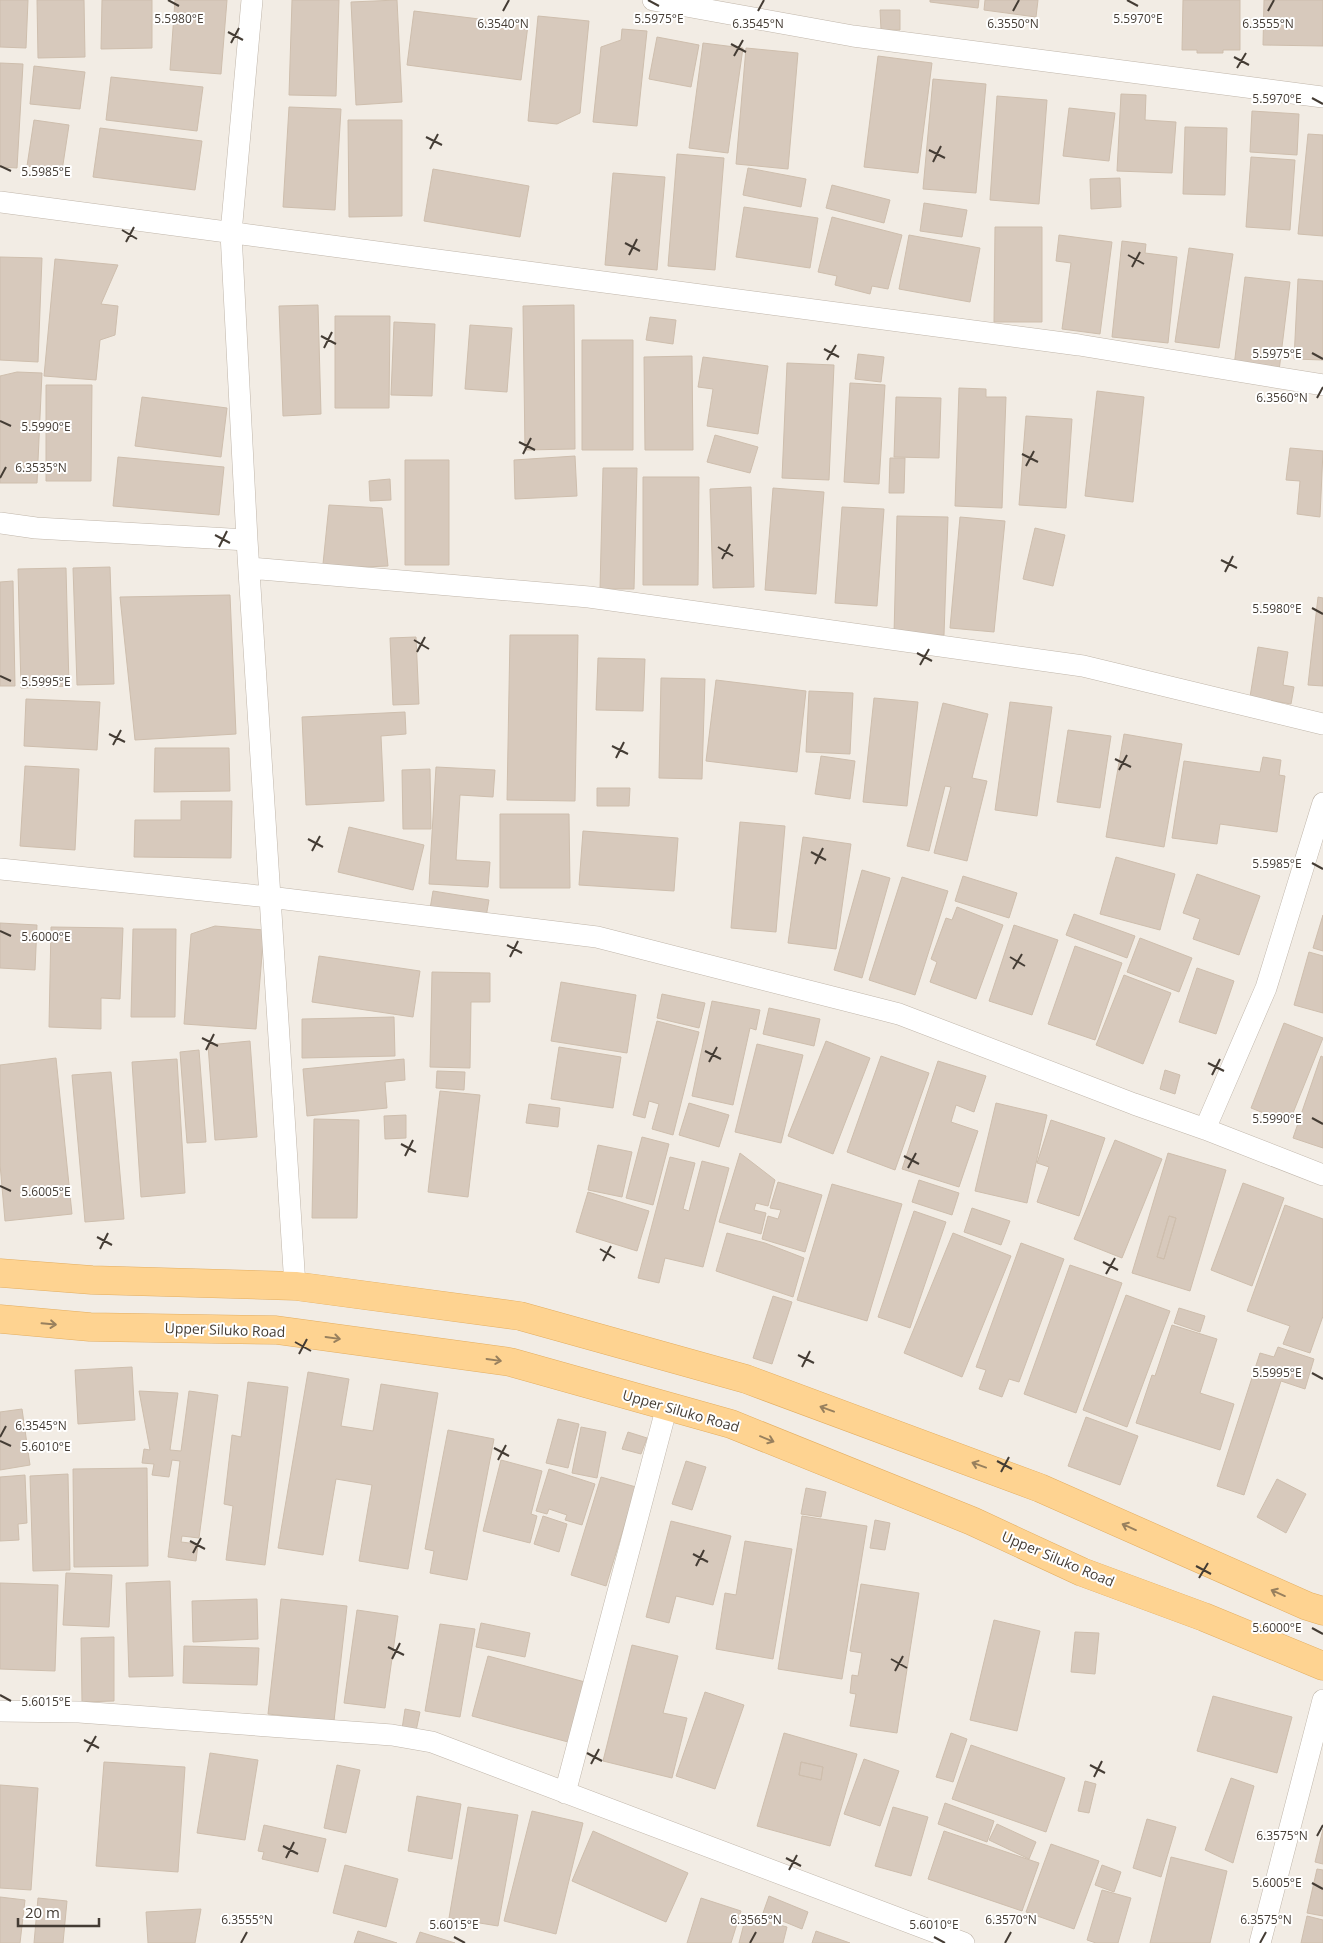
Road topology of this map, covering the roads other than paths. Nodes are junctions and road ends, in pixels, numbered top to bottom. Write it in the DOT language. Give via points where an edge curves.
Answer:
graph roads {
  1 [pos="252,0"];
  2 [pos="653,0"];
  3 [pos="1323,97"];
  4 [pos="0,202"];
  5 [pos="231,233"];
  6 [pos="1323,385"];
  7 [pos="0,523"];
  8 [pos="247,540"];
  9 [pos="250,568"];
  10 [pos="1323,724"];
  11 [pos="1323,802"];
  12 [pos="0,869"];
  13 [pos="269,897"];
  14 [pos="1205,1128"];
  15 [pos="1323,1175"];
  16 [pos="0,1273"];
  17 [pos="295,1286"];
  18 [pos="0,1320"];
  19 [pos="667,1406"];
  20 [pos="1323,1611"];
  21 [pos="1323,1666"];
  22 [pos="1323,1700"];
  23 [pos="0,1711"];
  24 [pos="565,1793"];
  25 [pos="964,1943"];
  26 [pos="1260,1943"];
  1 -- 5 [label="street"];
  2 -- 3 [label="street" via="853,36"];
  4 -- 5 [label="street"];
  5 -- 6 [label="street" via="1070,344"];
  5 -- 8 [label="street"];
  7 -- 8 [label="street"];
  8 -- 9 [label="street"];
  9 -- 10 [label="street" via="590,597 1083,666"];
  9 -- 13 [label="street"];
  11 -- 14 [label="street" via="1266,988"];
  12 -- 13 [label="street"];
  13 -- 14 [label="street" via="597,937 899,1014"];
  13 -- 17 [label="street"];
  14 -- 15 [label="street"];
  16 -- 17 [label="main road" via="92,1280"];
  20 -- 17 [label="main road, one-way" via="1040,1488 746,1379 520,1316"];
  18 -- 19 [label="main road, Upper Siluko Road, one-way" via="90,1327 276,1330 510,1362"];
  19 -- 21 [label="main road, Upper Siluko Road, one-way" via="731,1424 972,1521 1082,1572 1204,1616"];
  19 -- 24 [label="street"];
  22 -- 26 [label="street"];
  23 -- 24 [label="street" via="79,1712 392,1735 432,1742"];
  24 -- 25 [label="street"];
}
